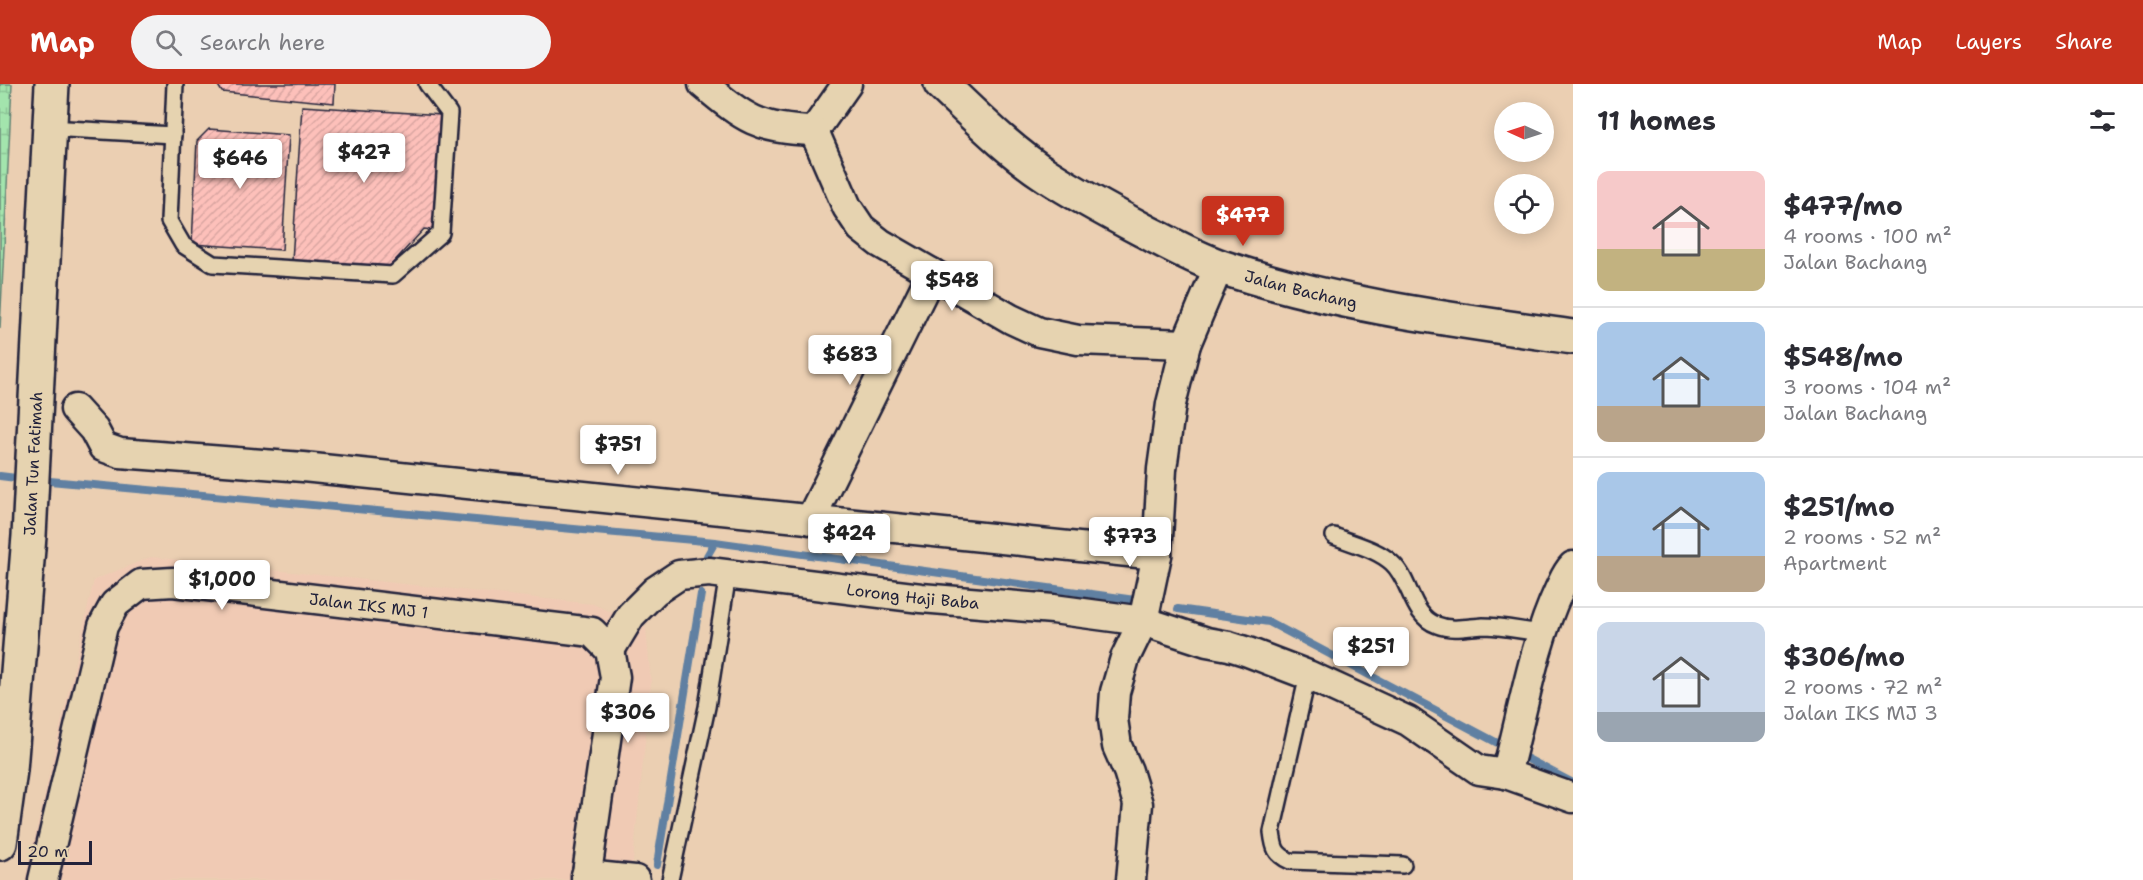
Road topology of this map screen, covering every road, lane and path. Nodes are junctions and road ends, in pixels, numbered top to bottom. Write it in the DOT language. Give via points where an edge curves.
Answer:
graph roads {
  1 [pos="31,84"];
  2 [pos="51,84"];
  3 [pos="175,84"];
  4 [pos="427,84"];
  5 [pos="703,84"];
  6 [pos="847,84"];
  7 [pos="941,84"];
  8 [pos="49,128"];
  9 [pos="814,131"];
  10 [pos="173,135"];
  11 [pos="1219,266"];
  12 [pos="932,273"];
  13 [pos="1573,337"];
  14 [pos="1186,344"];
  15 [pos="75,409"];
  16 [pos="24,444"];
  17 [pos="810,520"];
  18 [pos="18,534"];
  19 [pos="1334,536"];
  20 [pos="1157,555"];
  21 [pos="1573,566"];
  22 [pos="728,574"];
  23 [pos="1143,621"];
  24 [pos="0,627"];
  25 [pos="1542,633"];
  26 [pos="601,641"];
  27 [pos="1308,675"];
  28 [pos="1507,769"];
  29 [pos="1573,798"];
  30 [pos="0,843"];
  31 [pos="1403,865"];
  32 [pos="586,877"];
  33 [pos="43,880"];
  34 [pos="635,880"];
  35 [pos="670,880"];
  36 [pos="1131,880"];
  1 -- 16 [label="main road, Jalan Tun Fatimah"];
  2 -- 8 [label="main road, Jalan Tun Fatimah"];
  3 -- 10 [label="lane"];
  4 -- 10 [label="lane" via="449,113 441,233 393,275 213,264 183,245 169,221"];
  5 -- 9 [label="street" via="736,112 762,125"];
  6 -- 9 [label="street"];
  7 -- 11 [label="main road, Jalan Bachang" via="1002,141 1046,175 1145,231"];
  8 -- 10 [label="lane"];
  8 -- 16 [label="main road, Jalan Tun Fatimah"];
  9 -- 12 [label="street" via="847,207 861,228"];
  11 -- 13 [label="main road, Jalan Bachang" via="1320,296"];
  11 -- 14 [label="street"];
  12 -- 14 [label="street" via="1040,332 1078,340"];
  12 -- 17 [label="street"];
  14 -- 20 [label="street" via="1166,434"];
  15 -- 17 [label="street" via="103,447 120,453 303,467"];
  16 -- 18 [label="main road, Jalan Tun Fatimah"];
  17 -- 20 [label="street"];
  18 -- 24 [label="main road, Jalan Tun Fatimah"];
  18 -- 30 [label="main road, Jalan Tun Fatimah" via="10,770"];
  19 -- 25 [label="lane" via="1393,563 1421,613 1435,625"];
  20 -- 23 [label="street"];
  21 -- 25 [label="street"];
  22 -- 23 [label="street, Lorong Haji Baba"];
  22 -- 26 [label="street, Lorong Haji Baba" via="679,575 655,591"];
  22 -- 35 [label="lane" via="707,707"];
  23 -- 27 [label="street, Lorong Haji Baba" via="1248,652"];
  23 -- 36 [label="street" via="1125,658 1115,693 1113,719 1117,746 1138,804"];
  25 -- 28 [label="street"];
  26 -- 32 [label="street" via="615,677"];
  26 -- 33 [label="street, Jalan IKS MJ 1" via="173,582 141,584 115,604 103,626"];
  27 -- 28 [label="street, Lorong Haji Baba" via="1408,721 1479,770"];
  27 -- 31 [label="lane" via="1272,832 1274,847 1290,861"];
  28 -- 29 [label="street, Lorong Haji Baba"];
  32 -- 34 [label="street"];
}
